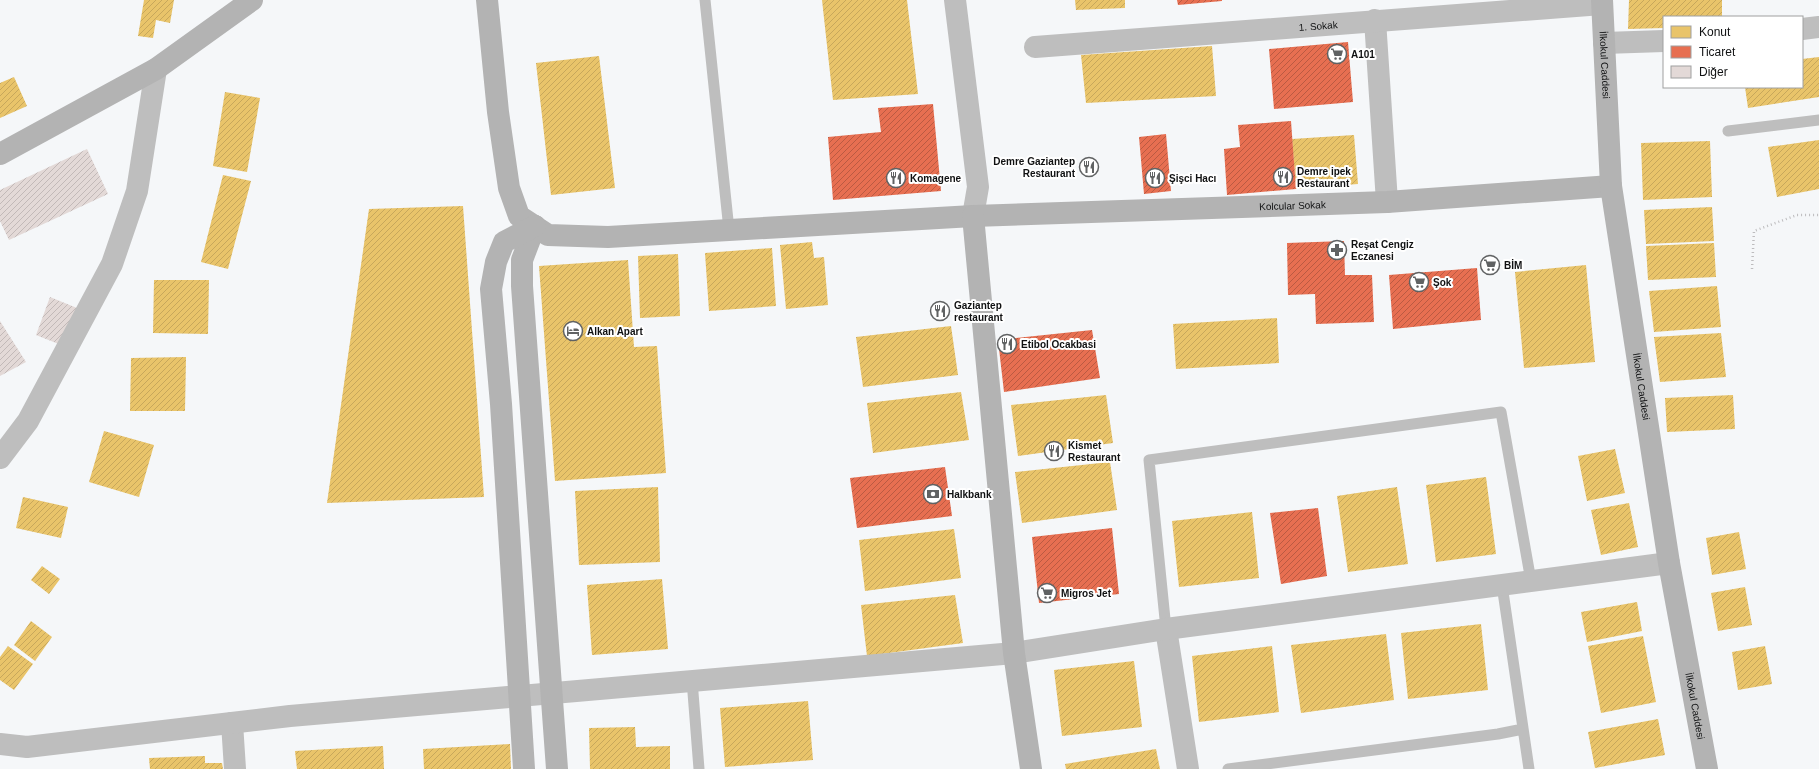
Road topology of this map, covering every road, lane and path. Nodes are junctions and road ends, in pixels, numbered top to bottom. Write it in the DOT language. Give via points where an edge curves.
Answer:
graph roads {
  1 [pos="252,0"];
  2 [pos="487,0"];
  3 [pos="705,0"];
  4 [pos="956,0"];
  5 [pos="1602,2"];
  6 [pos="1375,20"];
  7 [pos="1819,27"];
  8 [pos="1803,30"];
  9 [pos="1663,41"];
  10 [pos="1604,43"];
  11 [pos="1035,47"];
  12 [pos="156,69"];
  13 [pos="1819,120"];
  14 [pos="1728,131"];
  15 [pos="0,154"];
  16 [pos="1611,186"];
  17 [pos="1387,202"];
  18 [pos="1819,215"];
  19 [pos="973,216"];
  20 [pos="535,226"];
  21 [pos="729,230"];
  22 [pos="1752,268"];
  23 [pos="0,458"];
  24 [pos="1669,563"];
  25 [pos="1530,581"];
  26 [pos="1502,585"];
  27 [pos="1166,629"];
  28 [pos="1014,653"];
  29 [pos="692,680"];
  30 [pos="552,692"];
  31 [pos="520,696"];
  32 [pos="232,723"];
  33 [pos="1523,729"];
  34 [pos="0,744"];
  35 [pos="235,769"];
  36 [pos="524,769"];
  37 [pos="557,769"];
  38 [pos="699,769"];
  39 [pos="1031,769"];
  40 [pos="1188,769"];
  41 [pos="1228,769"];
  42 [pos="1528,769"];
  43 [pos="1707,769"];
  1 -- 12 [label="street"];
  2 -- 20 [label="street, Kolcular Sokak" via="498,112 509,188 519,216"];
  3 -- 21 [label="lane"];
  4 -- 19 [label="street" via="978,187"];
  5 -- 6 [label="street, 1. Sokak"];
  5 -- 10 [label="street, İlkokul Caddesi"];
  6 -- 11 [label="street, 1. Sokak"];
  6 -- 17 [label="street"];
  7 -- 8 [label="street"];
  9 -- 10 [label="street"];
  10 -- 16 [label="street, İlkokul Caddesi"];
  12 -- 15 [label="street"];
  12 -- 23 [label="street" via="137,191 112,264 28,421"];
  13 -- 14 [label="lane"];
  16 -- 17 [label="street, Kolcular Sokak"];
  16 -- 24 [label="street, İlkokul Caddesi"];
  17 -- 19 [label="street, Kolcular Sokak"];
  18 -- 22 [label="path" via="1796,215 1754,231"];
  19 -- 21 [label="street, Kolcular Sokak"];
  19 -- 28 [label="street"];
  20 -- 21 [label="street, Kolcular Sokak" via="548,235 608,237"];
  20 -- 30 [label="street" via="522,260 522,286"];
  20 -- 31 [label="street" via="504,242 496,262 491,289"];
  24 -- 25 [label="street"];
  24 -- 43 [label="street, İlkokul Caddesi"];
  25 -- 26 [label="street"];
  25 -- 27 [label="lane" via="1501,412 1149,460"];
  26 -- 27 [label="street"];
  26 -- 33 [label="lane"];
  27 -- 28 [label="street"];
  27 -- 40 [label="street"];
  28 -- 29 [label="street"];
  28 -- 39 [label="street"];
  29 -- 30 [label="street"];
  29 -- 38 [label="lane"];
  30 -- 31 [label="street"];
  30 -- 37 [label="street"];
  31 -- 32 [label="street"];
  31 -- 36 [label="street"];
  32 -- 34 [label="street" via="27,747"];
  32 -- 35 [label="street"];
  33 -- 41 [label="lane"];
  33 -- 42 [label="lane"];
}
